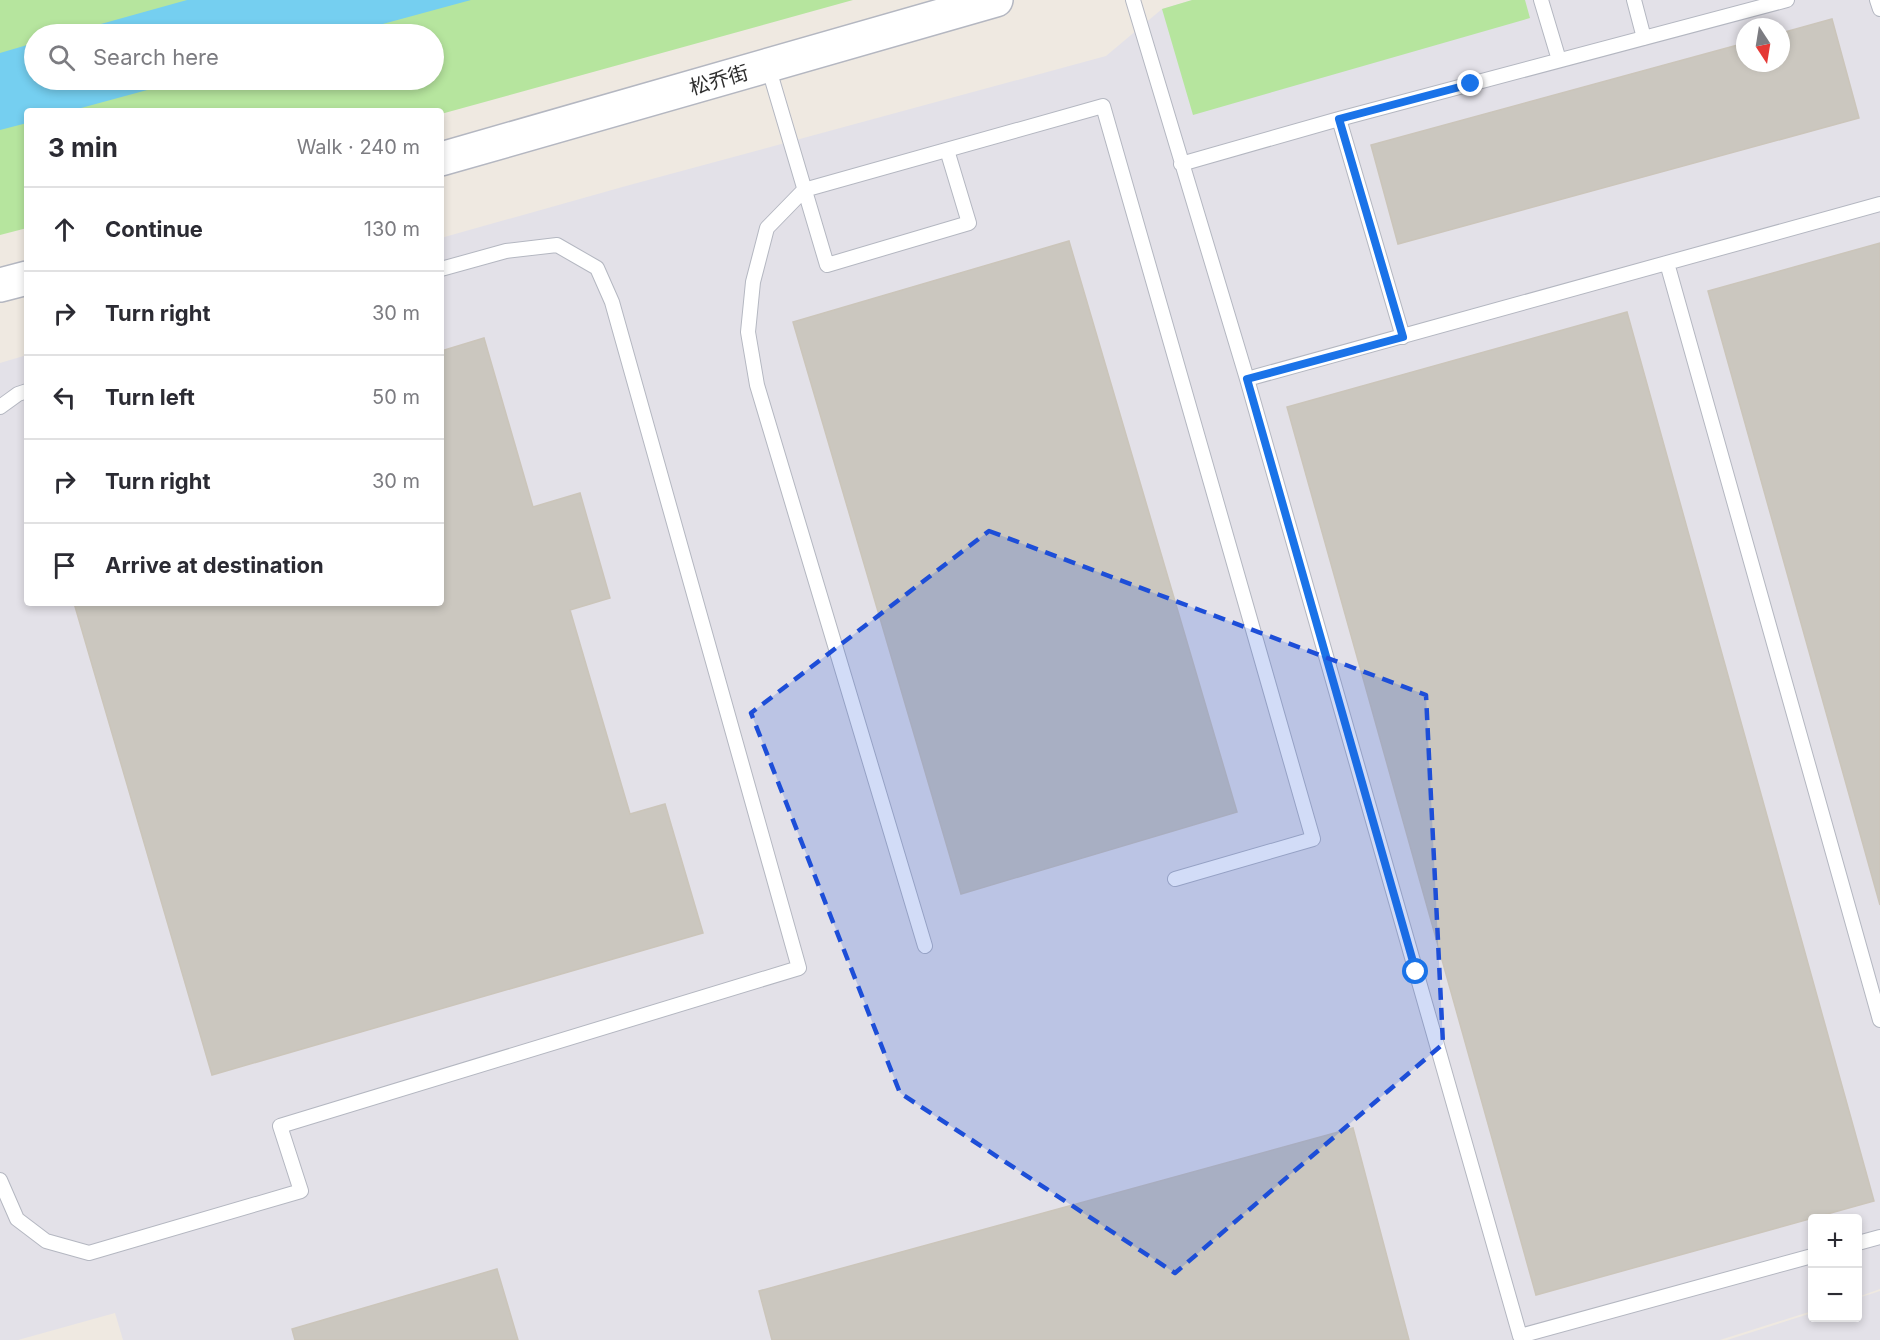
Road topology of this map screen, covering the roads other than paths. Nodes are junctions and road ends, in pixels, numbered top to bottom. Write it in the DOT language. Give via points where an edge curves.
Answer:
graph roads {
  1 [pos="996,0"];
  2 [pos="1133,0"];
  3 [pos="1542,0"];
  4 [pos="1634,0"];
  5 [pos="1787,0"];
  6 [pos="1877,0"];
  7 [pos="1880,9"];
  8 [pos="1644,38"];
  9 [pos="1559,60"];
  10 [pos="768,66"];
  11 [pos="1339,119"];
  12 [pos="947,150"];
  13 [pos="444,158"];
  14 [pos="1181,164"];
  15 [pos="804,190"];
  16 [pos="1880,204"];
  17 [pos="1667,263"];
  18 [pos="444,268"];
  19 [pos="24,279"];
  20 [pos="0,285"];
  21 [pos="1403,337"];
  22 [pos="1247,379"];
  23 [pos="24,392"];
  24 [pos="0,407"];
  25 [pos="1175,879"];
  26 [pos="925,946"];
  27 [pos="1880,1020"];
  28 [pos="0,1180"];
  29 [pos="1880,1237"];
  30 [pos="1862,1242"];
  31 [pos="1808,1257"];
  1 -- 10 [label="street, 松乔街"];
  2 -- 14 [label="lane"];
  3 -- 9 [label="lane"];
  4 -- 8 [label="lane"];
  5 -- 8 [label="lane"];
  6 -- 7 [label="lane"];
  8 -- 9 [label="lane"];
  9 -- 11 [label="lane"];
  10 -- 13 [label="street, 松乔街"];
  10 -- 15 [label="lane"];
  11 -- 14 [label="lane"];
  11 -- 21 [label="lane"];
  12 -- 15 [label="lane"];
  12 -- 15 [label="lane" via="969,223 827,265"];
  12 -- 25 [label="lane" via="1102,106 1313,839"];
  14 -- 22 [label="lane"];
  15 -- 26 [label="lane" via="767,228 753,282 748,332 757,385"];
  16 -- 17 [label="lane"];
  17 -- 21 [label="lane"];
  17 -- 27 [label="lane"];
  18 -- 28 [label="lane" via="506,251 557,245 597,268 612,302 800,968 280,1126 301,1191 89,1253 46,1241 17,1219"];
  19 -- 20 [label="street"];
  21 -- 22 [label="lane"];
  22 -- 31 [label="lane" via="1520,1336"];
  23 -- 24 [label="lane"];
  29 -- 30 [label="lane"];
}
